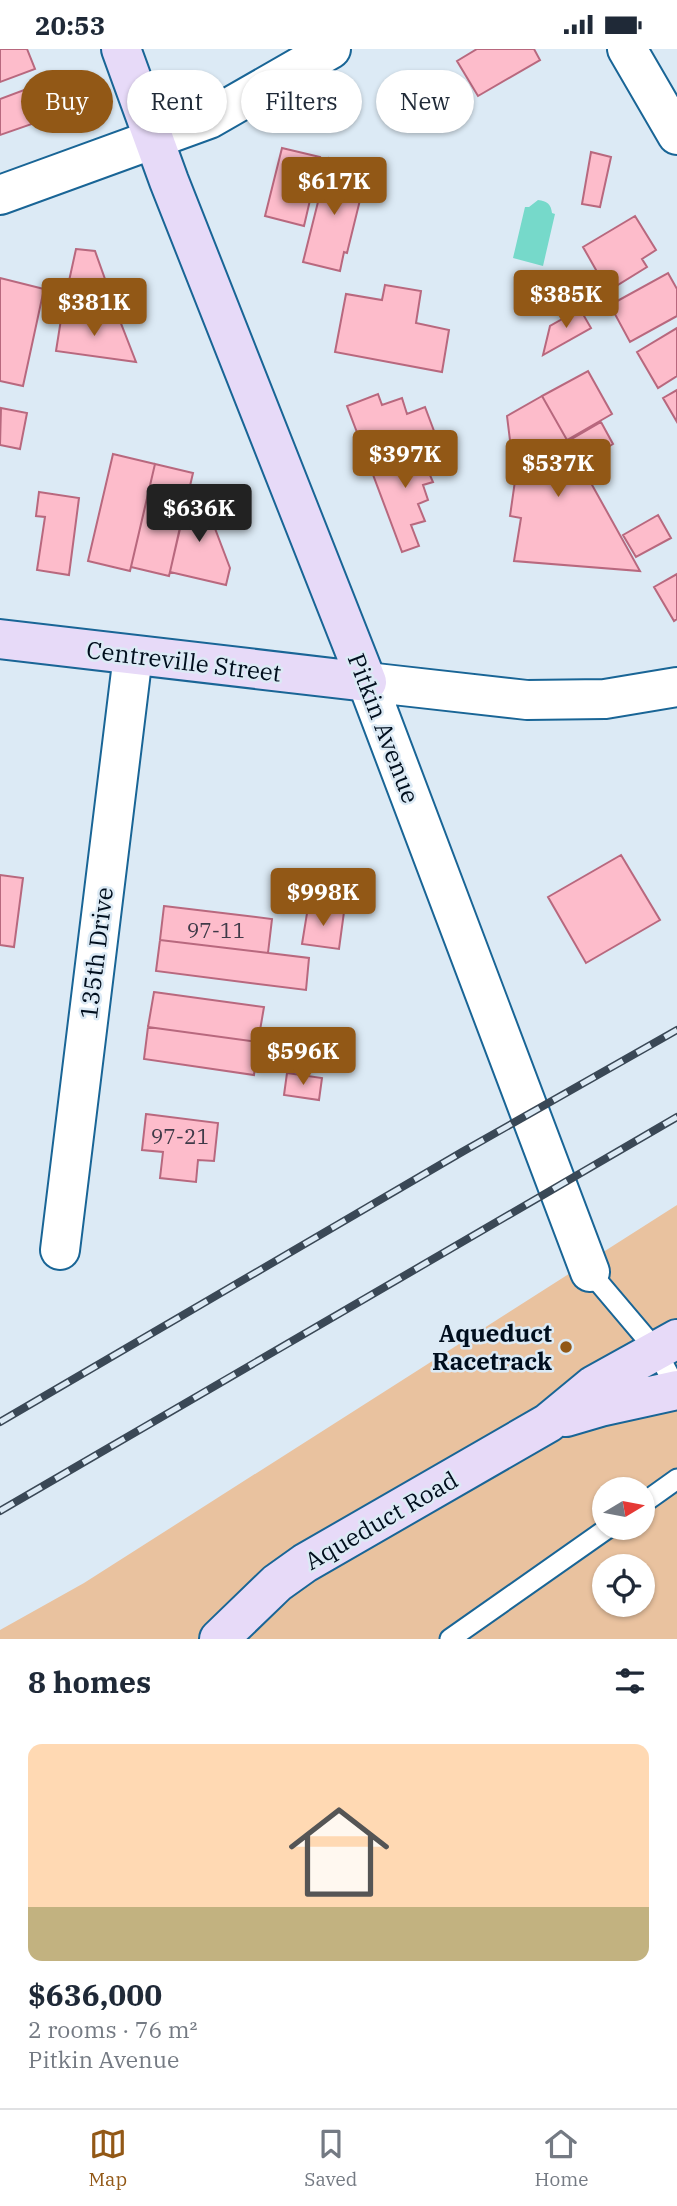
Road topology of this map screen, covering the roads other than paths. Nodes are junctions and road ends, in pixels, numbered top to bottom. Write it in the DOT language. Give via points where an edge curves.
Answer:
graph roads {
  1 [pos="121,49"];
  2 [pos="331,49"];
  3 [pos="627,49"];
  4 [pos="677,135"];
  5 [pos="155,139"];
  6 [pos="0,195"];
  7 [pos="0,639"];
  8 [pos="132,655"];
  9 [pos="367,681"];
  10 [pos="677,687"];
  11 [pos="60,1250"];
  12 [pos="590,1272"];
  13 [pos="667,1345"];
  14 [pos="677,1390"];
  15 [pos="548,1423"];
  16 [pos="677,1479"];
  17 [pos="655,1495"];
  18 [pos="592,1539"];
  19 [pos="223,1637"];
  20 [pos="450,1639"];
  1 -- 5 [label="street, Pitkin Avenue"];
  2 -- 5 [label="street" via="209,120"];
  3 -- 4 [label="street"];
  5 -- 6 [label="street"];
  5 -- 9 [label="street, Pitkin Avenue"];
  7 -- 8 [label="street, Centreville Street"];
  8 -- 9 [label="street, Centreville Street"];
  8 -- 11 [label="street, 135th Drive"];
  9 -- 10 [label="street" via="527,700 605,699"];
  9 -- 12 [label="street, Pitkin Avenue"];
  12 -- 13 [label="lane, Pitkin Avenue"];
  13 -- 14 [label="lane, Pitkin Avenue"];
  13 -- 15 [label="street, Aqueduct Road" via="594,1385"];
  14 -- 15 [label="street, Aqueduct Road"];
  15 -- 19 [label="street, Aqueduct Road" via="305,1563 277,1583"];
  16 -- 17 [label="lane"];
  18 -- 20 [label="lane"];
}
